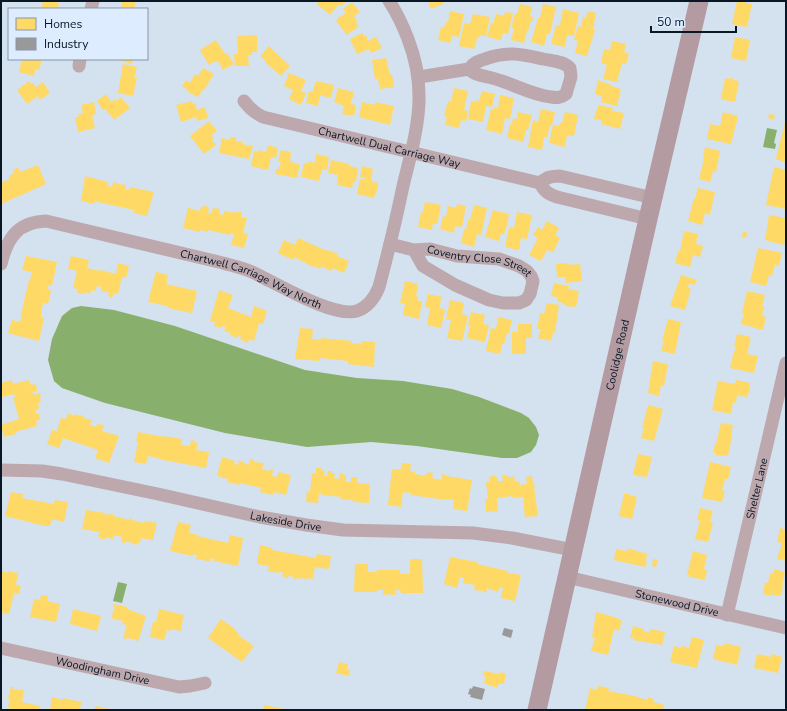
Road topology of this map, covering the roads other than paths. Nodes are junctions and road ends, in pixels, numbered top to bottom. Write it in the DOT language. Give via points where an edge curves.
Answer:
graph roads {
  1 [pos="699,1"];
  2 [pos="392,2"];
  3 [pos="469,69"];
  4 [pos="419,78"];
  5 [pos="244,101"];
  6 [pos="411,152"];
  7 [pos="540,183"];
  8 [pos="653,198"];
  9 [pos="648,219"];
  10 [pos="390,244"];
  11 [pos="414,250"];
  12 [pos="1,264"];
  13 [pos="786,363"];
  14 [pos="1,470"];
  15 [pos="573,550"];
  16 [pos="567,577"];
  17 [pos="727,614"];
  18 [pos="786,628"];
  19 [pos="1,648"];
  20 [pos="205,683"];
  21 [pos="537,710"];
  1 -- 8 [label="street, Coolidge Road"];
  2 -- 4 [label="street, Chartwell Carriage Way North" via="412,48"];
  3 -- 3 [label="street" via="475,63 495,56 521,55 560,63 570,68 571,77 566,94 558,98 542,96 475,74"];
  3 -- 4 [label="street"];
  4 -- 6 [label="street, Chartwell Carriage Way North" via="420,98"];
  5 -- 6 [label="street, Chartwell Dual Carriage Way" via="249,108 263,117"];
  6 -- 7 [label="street, Chartwell Dual Carriage Way"];
  6 -- 10 [label="street, Chartwell Carriage Way North"];
  7 -- 8 [label="street" via="550,176 560,176"];
  7 -- 9 [label="street, Chartwell Dual Carriage Way" via="548,194"];
  8 -- 9 [label="street, Coolidge Road"];
  9 -- 15 [label="street, Coolidge Road"];
  10 -- 11 [label="street, Coventry Close Street"];
  10 -- 12 [label="street, Chartwell Carriage Way North" via="376,295 364,307 348,312 319,304 251,272 223,263 46,221 27,224 13,235 8,241"];
  11 -- 11 [label="street, Coventry Close Street" via="424,266 455,285 489,300 503,304 519,303 526,300 530,294 533,281 527,271 519,266 500,259 457,256 430,249"];
  13 -- 17 [label="street, Shelter Lane"];
  14 -- 15 [label="street, Lakeside Drive" via="62,474 306,525 343,530 474,533"];
  15 -- 16 [label="street, Coolidge Road"];
  16 -- 17 [label="street, Stonewood Drive"];
  16 -- 21 [label="street, Coolidge Road"];
  17 -- 18 [label="street, Stonewood Drive"];
  19 -- 20 [label="street, Woodingham Drive" via="179,687"];
}
